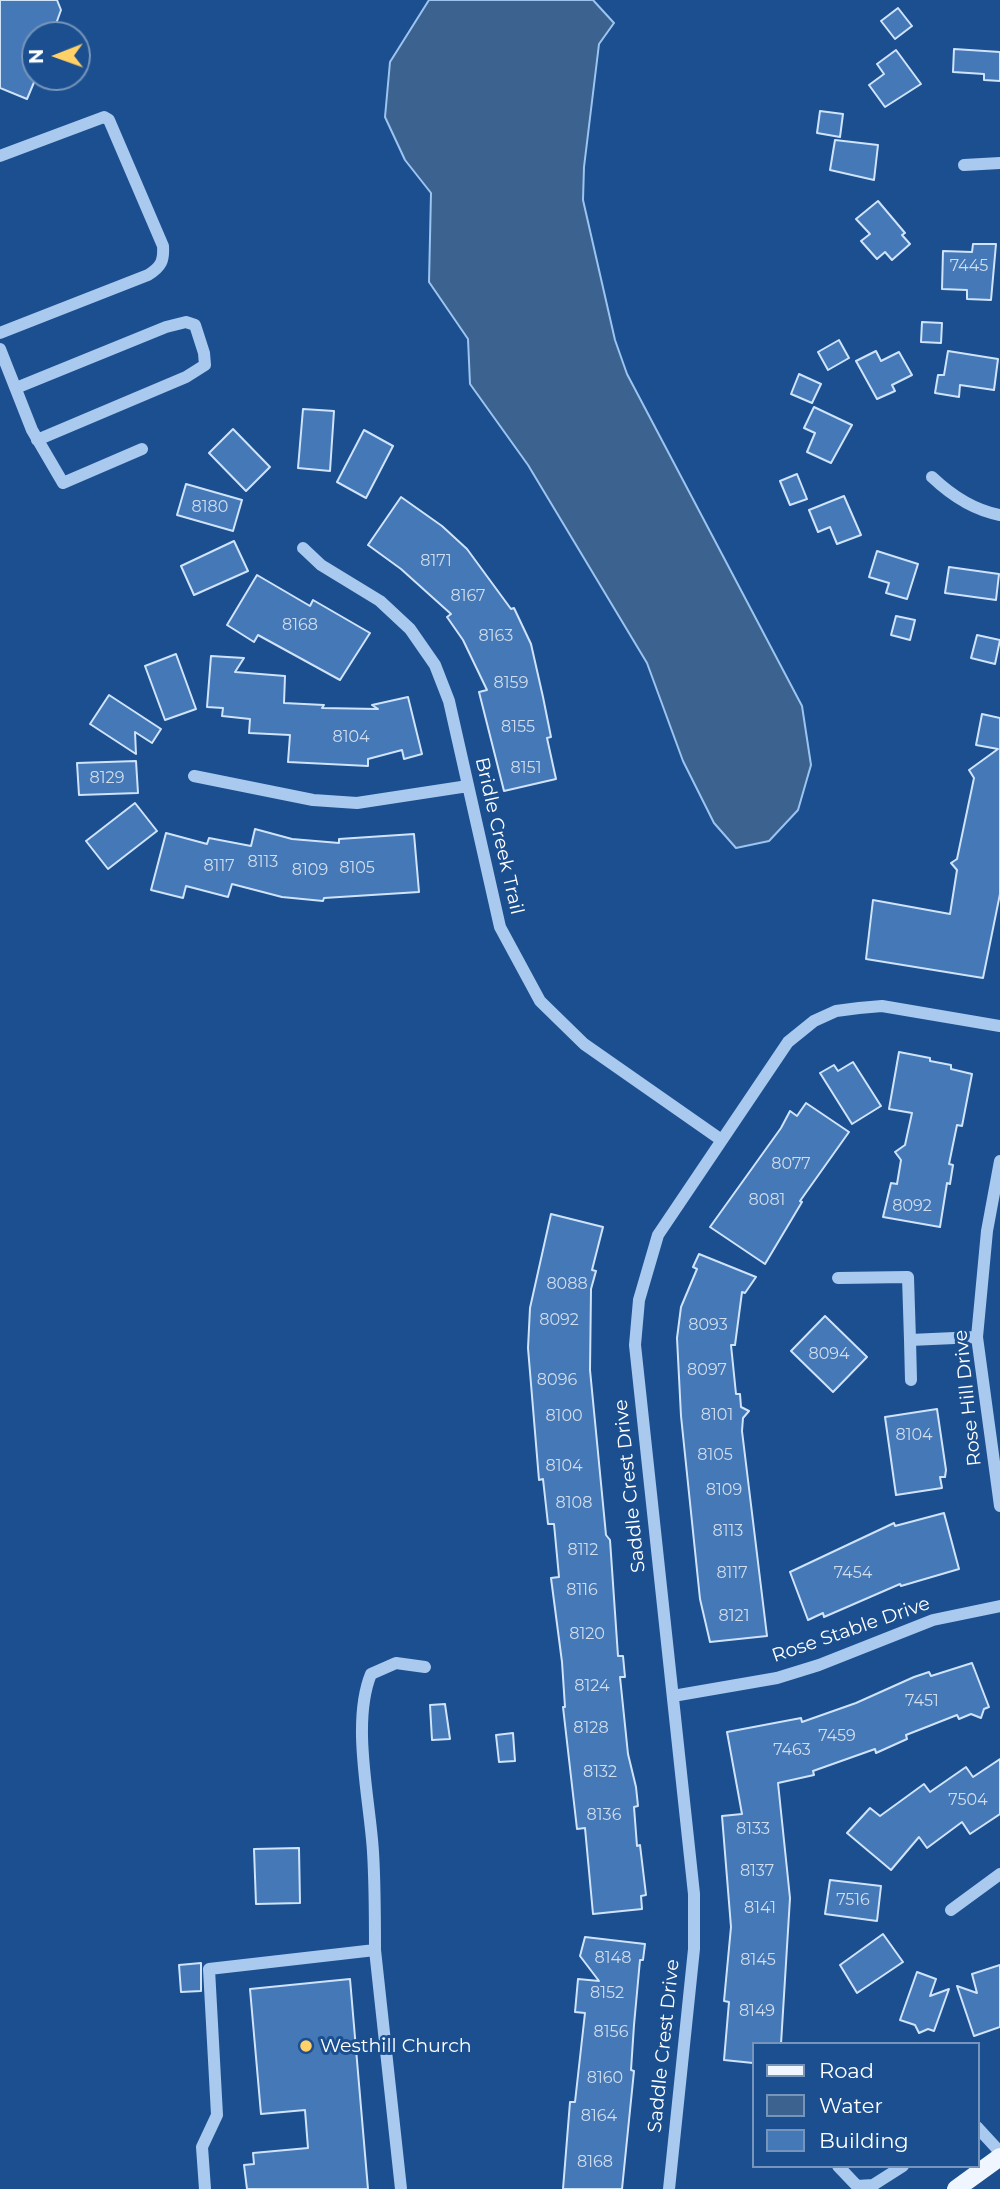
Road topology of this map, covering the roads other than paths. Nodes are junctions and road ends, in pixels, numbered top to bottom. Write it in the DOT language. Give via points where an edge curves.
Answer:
graph roads {
  1 [pos="0,156"];
  2 [pos="1000,163"];
  3 [pos="964,165"];
  4 [pos="0,333"];
  5 [pos="0,349"];
  6 [pos="16,388"];
  7 [pos="37,440"];
  8 [pos="142,449"];
  9 [pos="932,477"];
  10 [pos="1000,516"];
  11 [pos="303,548"];
  12 [pos="194,776"];
  13 [pos="468,786"];
  14 [pos="1000,1026"];
  15 [pos="720,1139"];
  16 [pos="1000,1161"];
  17 [pos="838,1278"];
  18 [pos="977,1337"];
  19 [pos="910,1340"];
  20 [pos="911,1380"];
  21 [pos="1000,1506"];
  22 [pos="1000,1606"];
  23 [pos="425,1667"];
  24 [pos="673,1696"];
  25 [pos="1000,1874"];
  26 [pos="951,1910"];
  27 [pos="375,1950"];
  28 [pos="979,2129"];
  29 [pos="1000,2154"];
  30 [pos="840,2168"];
  31 [pos="900,2168"];
  32 [pos="205,2189"];
  33 [pos="401,2189"];
  34 [pos="668,2189"];
  35 [pos="956,2189"];
  1 -- 4 [label="street" via="104,117 163,246 159,268 148,275"];
  2 -- 3 [label="street"];
  5 -- 6 [label="street"];
  6 -- 7 [label="street"];
  6 -- 7 [label="street" via="166,327 186,322 195,326 205,365"];
  7 -- 8 [label="street" via="64,483"];
  9 -- 10 [label="street" via="974,508"];
  11 -- 13 [label="street, Bridle Creek Trail" via="321,565 380,601 410,629 435,665 449,701"];
  12 -- 13 [label="street" via="313,800 356,803"];
  13 -- 15 [label="street, Bridle Creek Trail" via="500,927 540,1002 584,1044"];
  14 -- 15 [label="street, Saddle Crest Drive" via="882,1006 836,1011 814,1021 788,1042"];
  15 -- 24 [label="street, Saddle Crest Drive" via="658,1235 639,1300 635,1345"];
  16 -- 18 [label="street, Rose Hill Drive" via="987,1231"];
  17 -- 19 [label="street" via="908,1277"];
  18 -- 19 [label="street"];
  18 -- 21 [label="street, Rose Hill Drive"];
  19 -- 20 [label="street"];
  22 -- 24 [label="street, Rose Stable Drive" via="933,1620 778,1678"];
  23 -- 27 [label="street" via="396,1663 371,1674 363,1693 374,1853"];
  24 -- 34 [label="street, Saddle Crest Drive" via="694,1894 694,1936"];
  25 -- 26 [label="street"];
  27 -- 32 [label="street" via="209,1969 216,2115 202,2147"];
  27 -- 33 [label="street"];
  28 -- 29 [label="street"];
  29 -- 35 [label="main road"];
  30 -- 31 [label="street" via="857,2186 873,2185"];
}
